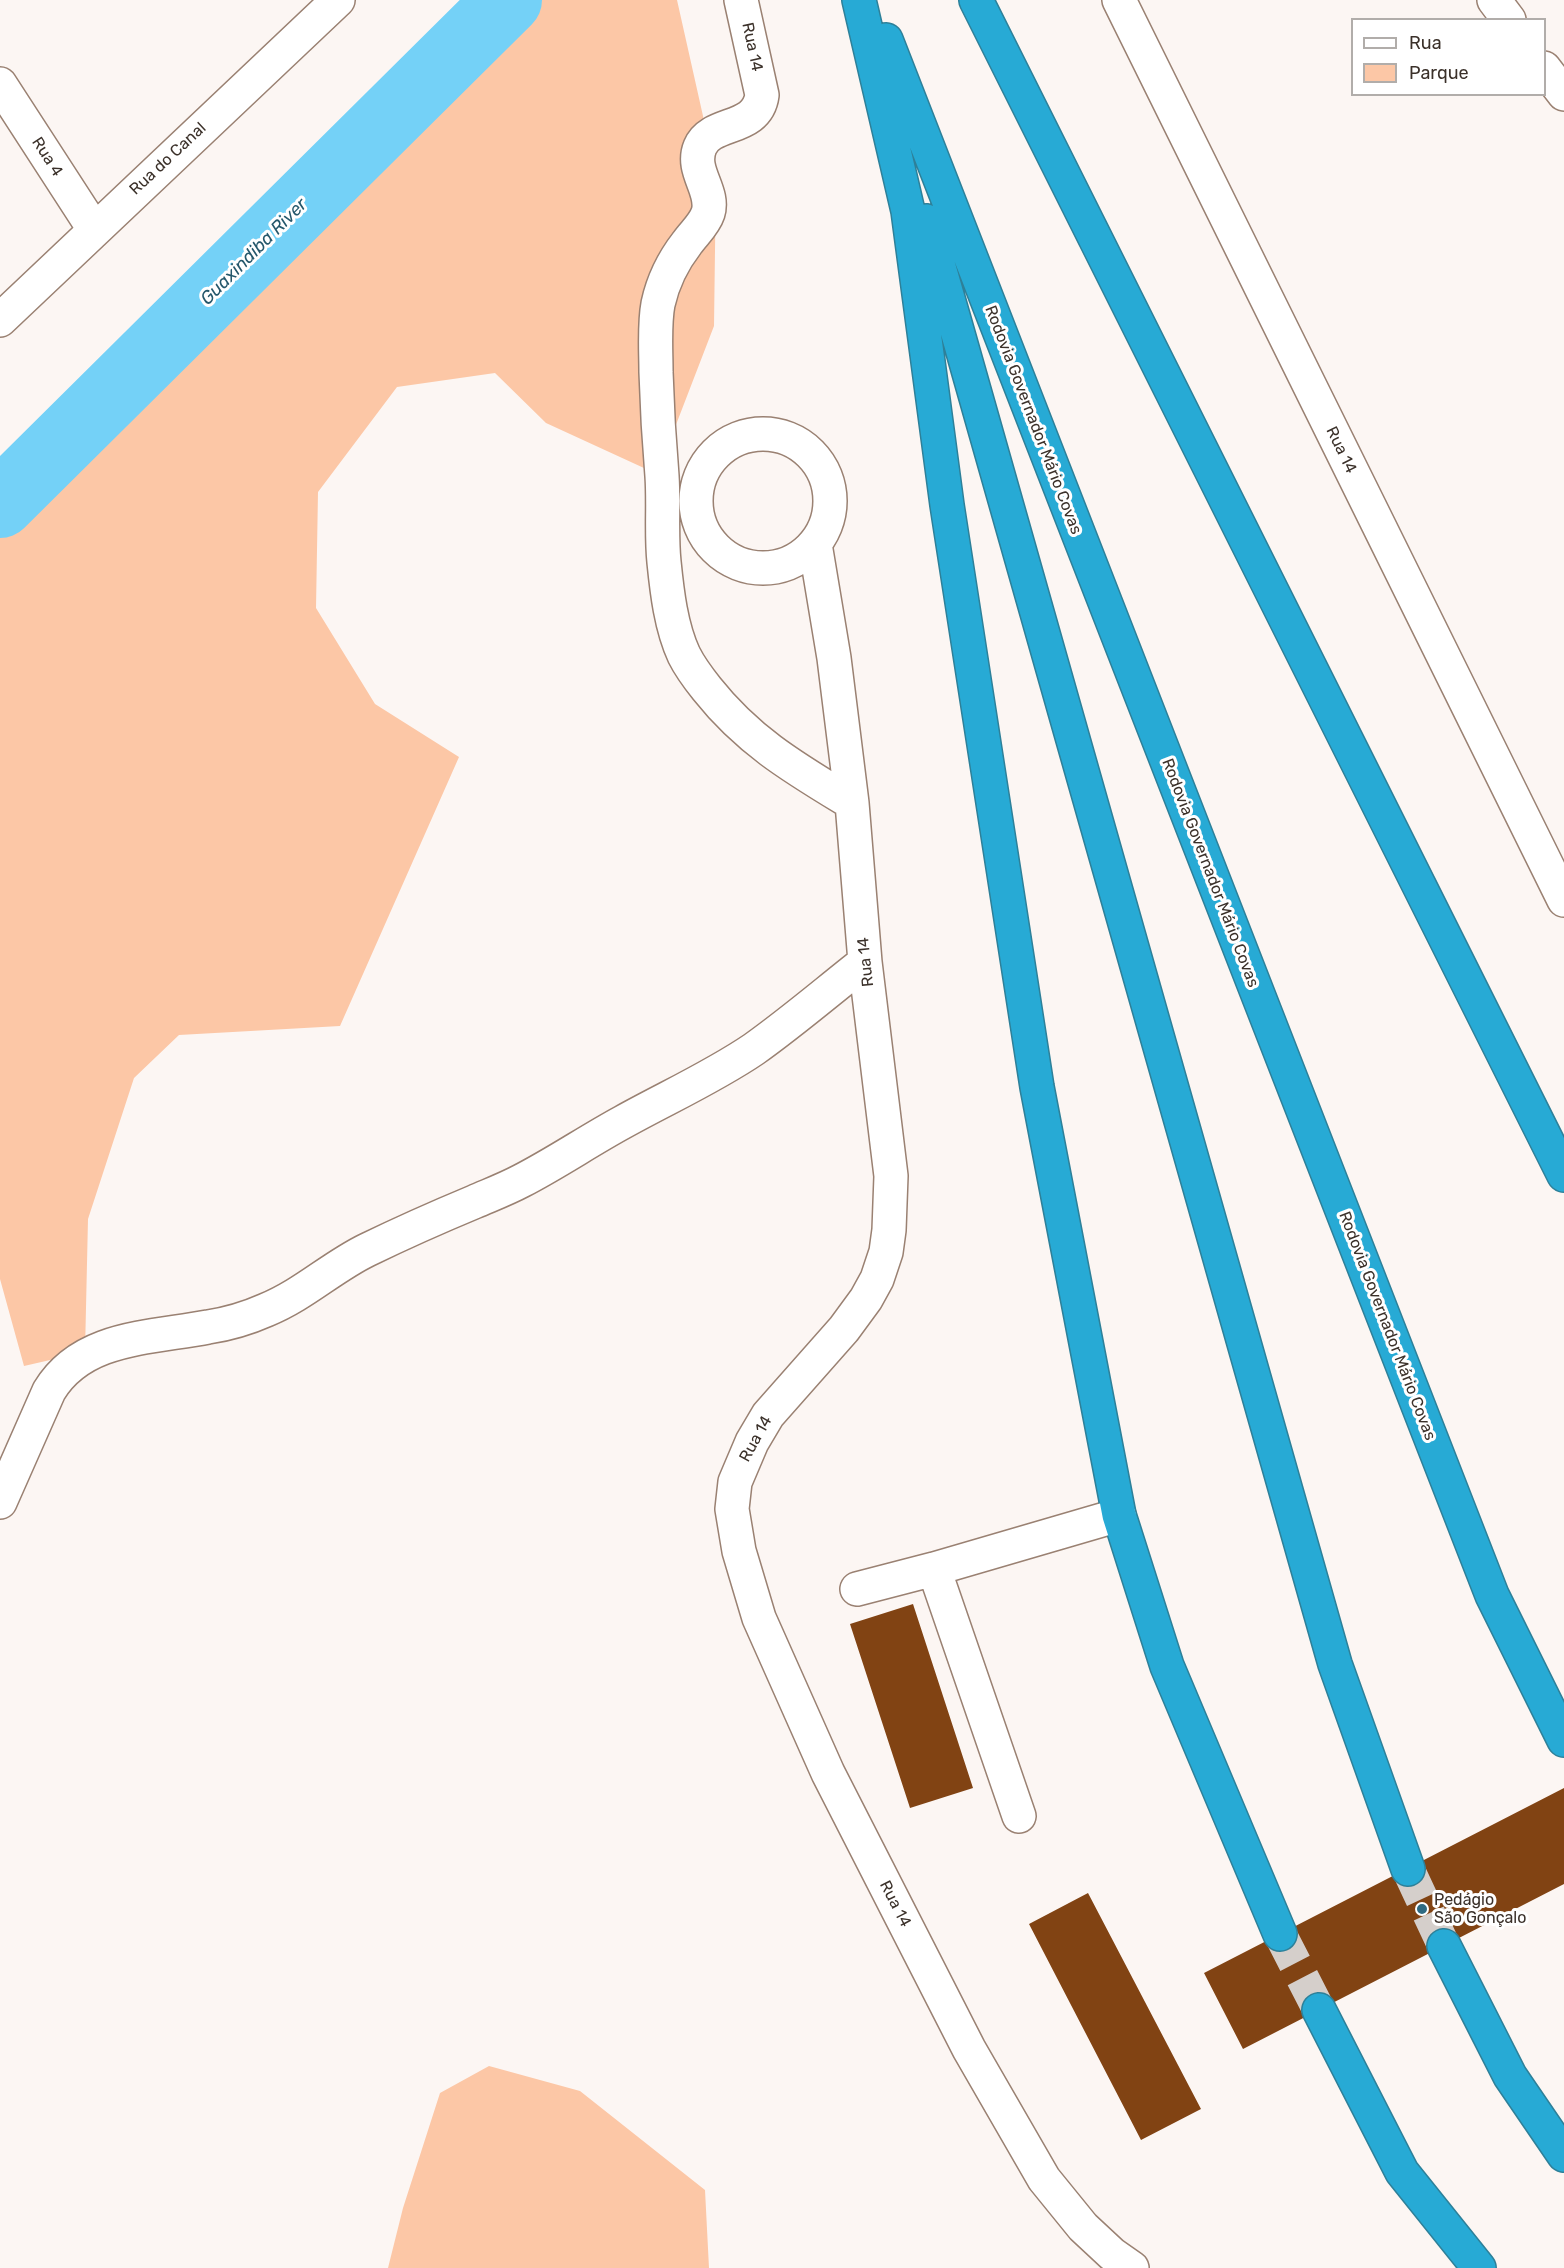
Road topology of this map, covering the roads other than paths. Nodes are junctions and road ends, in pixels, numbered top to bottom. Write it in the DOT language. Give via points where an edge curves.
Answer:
graph roads {
  1 [pos="338,0"];
  2 [pos="741,0"];
  3 [pos="861,0"];
  4 [pos="870,0"];
  5 [pos="976,0"];
  6 [pos="1119,0"];
  7 [pos="1494,0"];
  8 [pos="1508,18"];
  9 [pos="1546,69"];
  10 [pos="0,84"];
  11 [pos="1564,94"];
  12 [pos="94,229"];
  13 [pos="0,320"];
  14 [pos="814,544"];
  15 [pos="852,803"];
  16 [pos="1564,900"];
  17 [pos="865,962"];
  18 [pos="1564,1175"];
  19 [pos="0,1502"];
  20 [pos="1119,1515"];
  21 [pos="934,1569"];
  22 [pos="857,1589"];
  23 [pos="1564,1740"];
  24 [pos="1019,1816"];
  25 [pos="1408,1869"];
  26 [pos="1280,1934"];
  27 [pos="1444,1946"];
  28 [pos="1319,2010"];
  29 [pos="1564,2155"];
  30 [pos="1132,2268"];
  31 [pos="1479,2268"];
  1 -- 12 [label="street, Rua do Canal"];
  2 -- 15 [label="street, Rua 14" via="762,95 760,105 754,114 717,132 699,148 698,166 709,209 671,265 658,306 664,560 672,616 684,655 724,710 779,758"];
  3 -- 20 [label="highway" via="908,211 947,505 1038,1087"];
  3 -- 25 [label="highway" via="1335,1664"];
  4 -- 23 [label="highway, Rodovia Governador Mário Covas" via="1492,1595"];
  5 -- 18 [label="highway"];
  6 -- 16 [label="street, Rua 14"];
  7 -- 8 [label="street"];
  9 -- 11 [label="street"];
  10 -- 12 [label="street, Rua 4"];
  12 -- 13 [label="street, Rua do Canal"];
  14 -- 14 [label="street" via="826,525 830,502 827,480 817,460 800,444 779,435 756,433 734,439 716,452 703,469 696,490 696,511 703,532 716,549 734,562 755,568 777,567 797,559"];
  14 -- 15 [label="street, Rua 14" via="834,658"];
  15 -- 17 [label="street, Rua 14"];
  17 -- 19 [label="street" via="754,1049 521,1182 357,1255 295,1295 246,1318 141,1337 84,1356 56,1379 49,1391"];
  17 -- 30 [label="street, Rua 14" via="891,1176 886,1252 866,1299 768,1415 752,1442 735,1482 732,1509 740,1551 759,1618 828,1773 969,2049 1044,2180 1083,2227"];
  20 -- 21 [label="street"];
  20 -- 26 [label="highway" via="1167,1666"];
  21 -- 22 [label="street"];
  21 -- 24 [label="street"];
  27 -- 29 [label="highway" via="1510,2076"];
  28 -- 31 [label="highway" via="1402,2172"];
}
